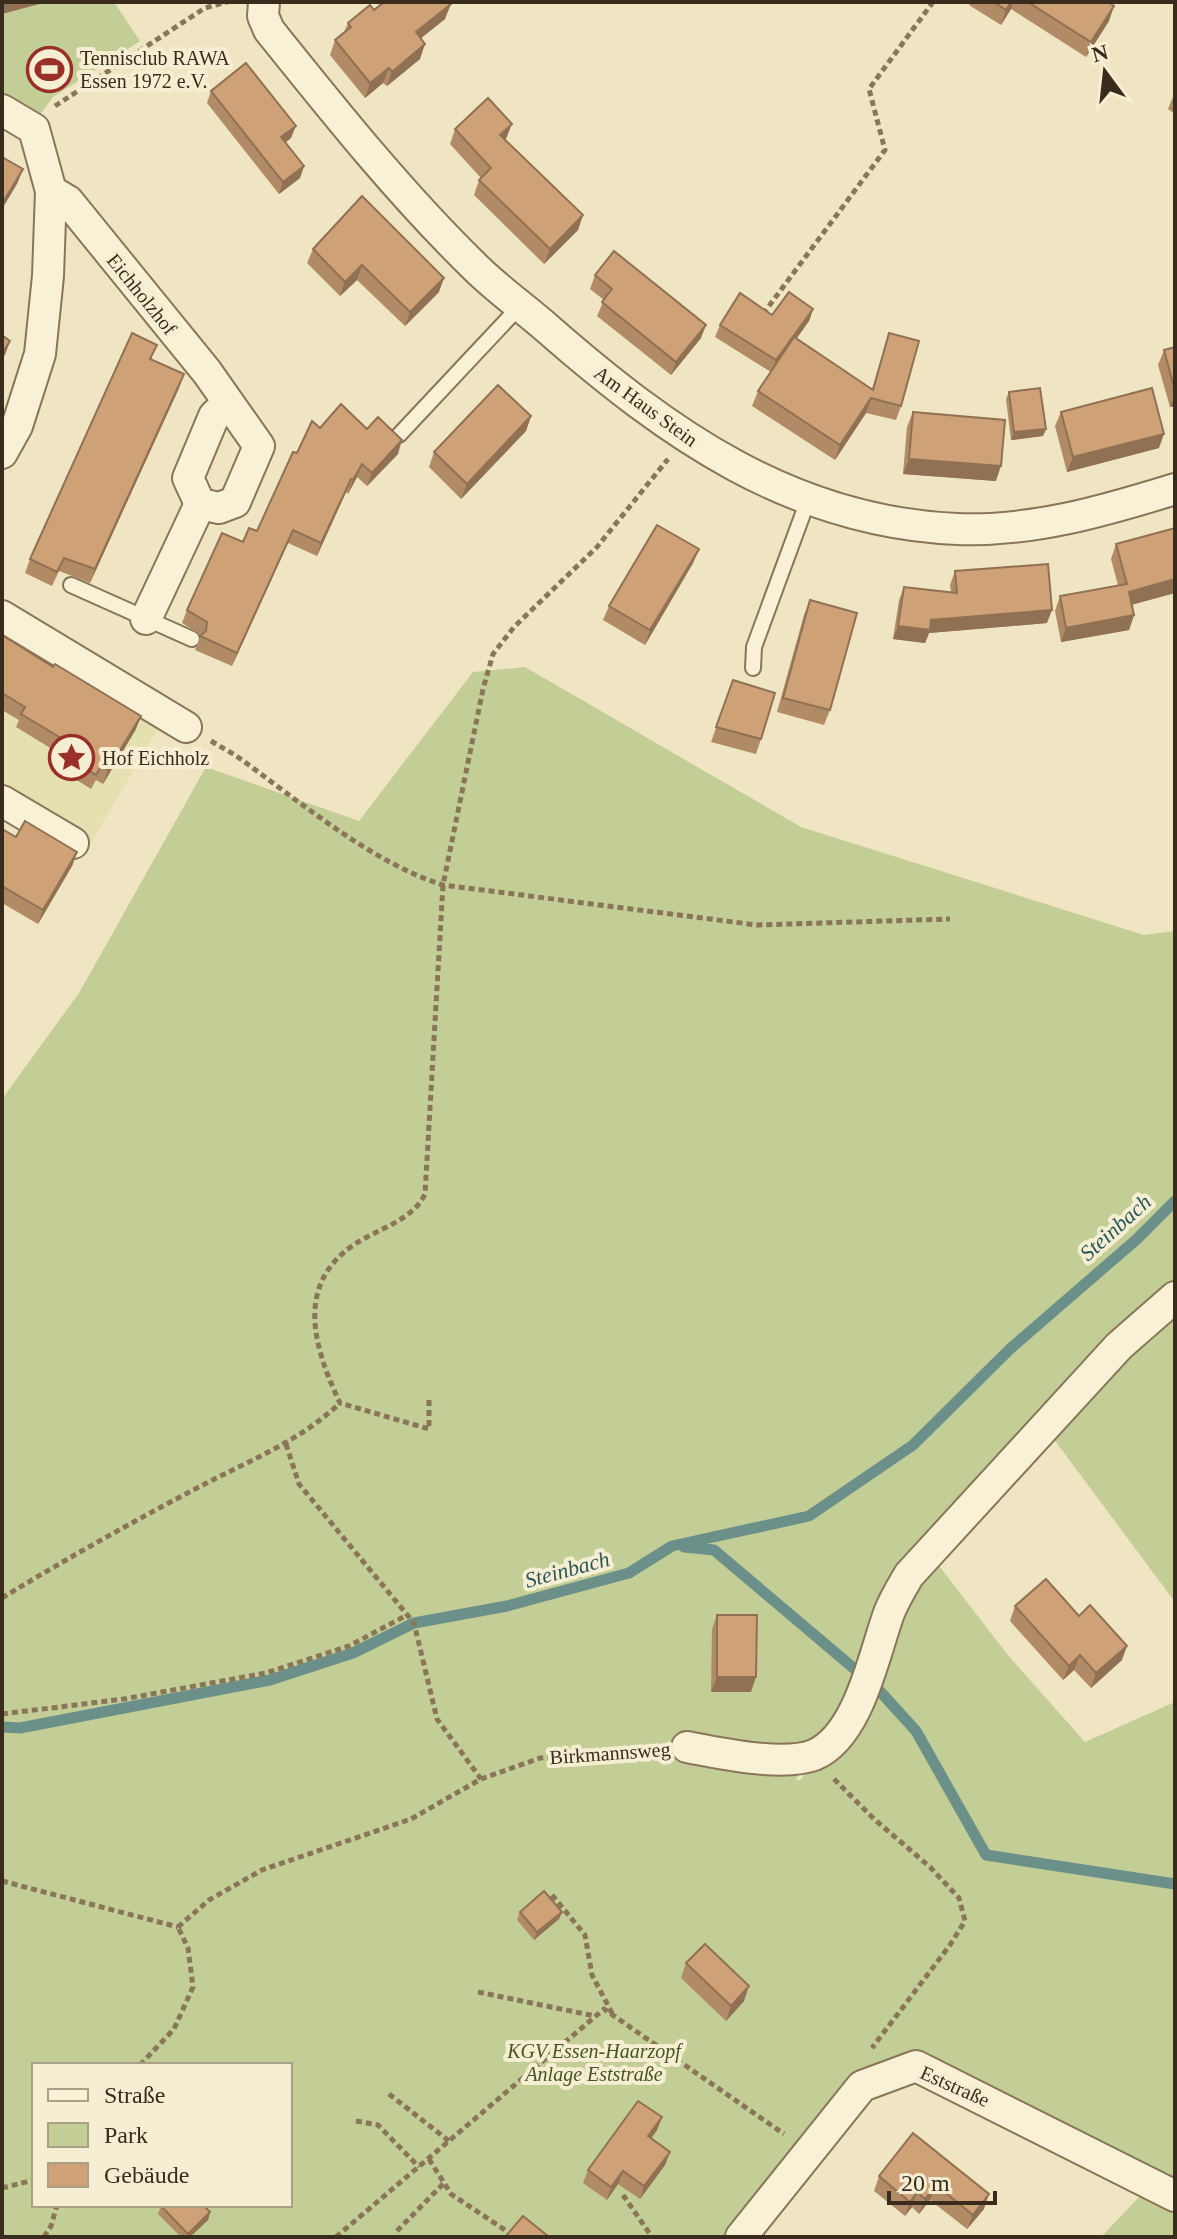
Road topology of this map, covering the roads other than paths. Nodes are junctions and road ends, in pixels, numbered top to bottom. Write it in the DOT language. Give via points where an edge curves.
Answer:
graph roads {
  1 [pos="264,2"];
  2 [pos="2,110"];
  3 [pos="51,191"];
  4 [pos="521,305"];
  5 [pos="227,403"];
  6 [pos="399,435"];
  7 [pos="2,453"];
  8 [pos="1175,489"];
  9 [pos="808,500"];
  10 [pos="200,504"];
  11 [pos="71,585"];
  12 [pos="2,616"];
  13 [pos="146,619"];
  14 [pos="192,639"];
  15 [pos="753,668"];
  16 [pos="186,727"];
  17 [pos="2,801"];
  18 [pos="73,843"];
  19 [pos="1175,1297"];
  20 [pos="687,1747"];
  21 [pos="1175,2196"];
  22 [pos="741,2237"];
  1 -- 4 [label="street, Am Haus Stein" via="269,30 358,141 476,268"];
  2 -- 3 [label="street" via="34,129"];
  3 -- 5 [label="street, Eichholzhof" via="68,201"];
  3 -- 7 [label="street" via="40,354 17,426"];
  4 -- 6 [label="lane"];
  4 -- 9 [label="street, Am Haus Stein" via="590,366 686,437 732,466"];
  5 -- 10 [label="street" via="214,416 188,478"];
  5 -- 10 [label="street, Eichholzhof" via="259,446 235,502 219,508"];
  8 -- 9 [label="street, Am Haus Stein" via="1094,514 1023,526 958,529 905,524"];
  9 -- 15 [label="lane" via="754,647"];
  10 -- 13 [label="street"];
  11 -- 13 [label="lane"];
  12 -- 16 [label="street"];
  13 -- 14 [label="lane"];
  17 -- 18 [label="street"];
  19 -- 20 [label="street, Birkmannsweg" via="1119,1346 909,1575 890,1609 864,1689 832,1742 813,1755 779,1759"];
  21 -- 22 [label="street, Eststraße" via="916,2066 862,2086"];
}
